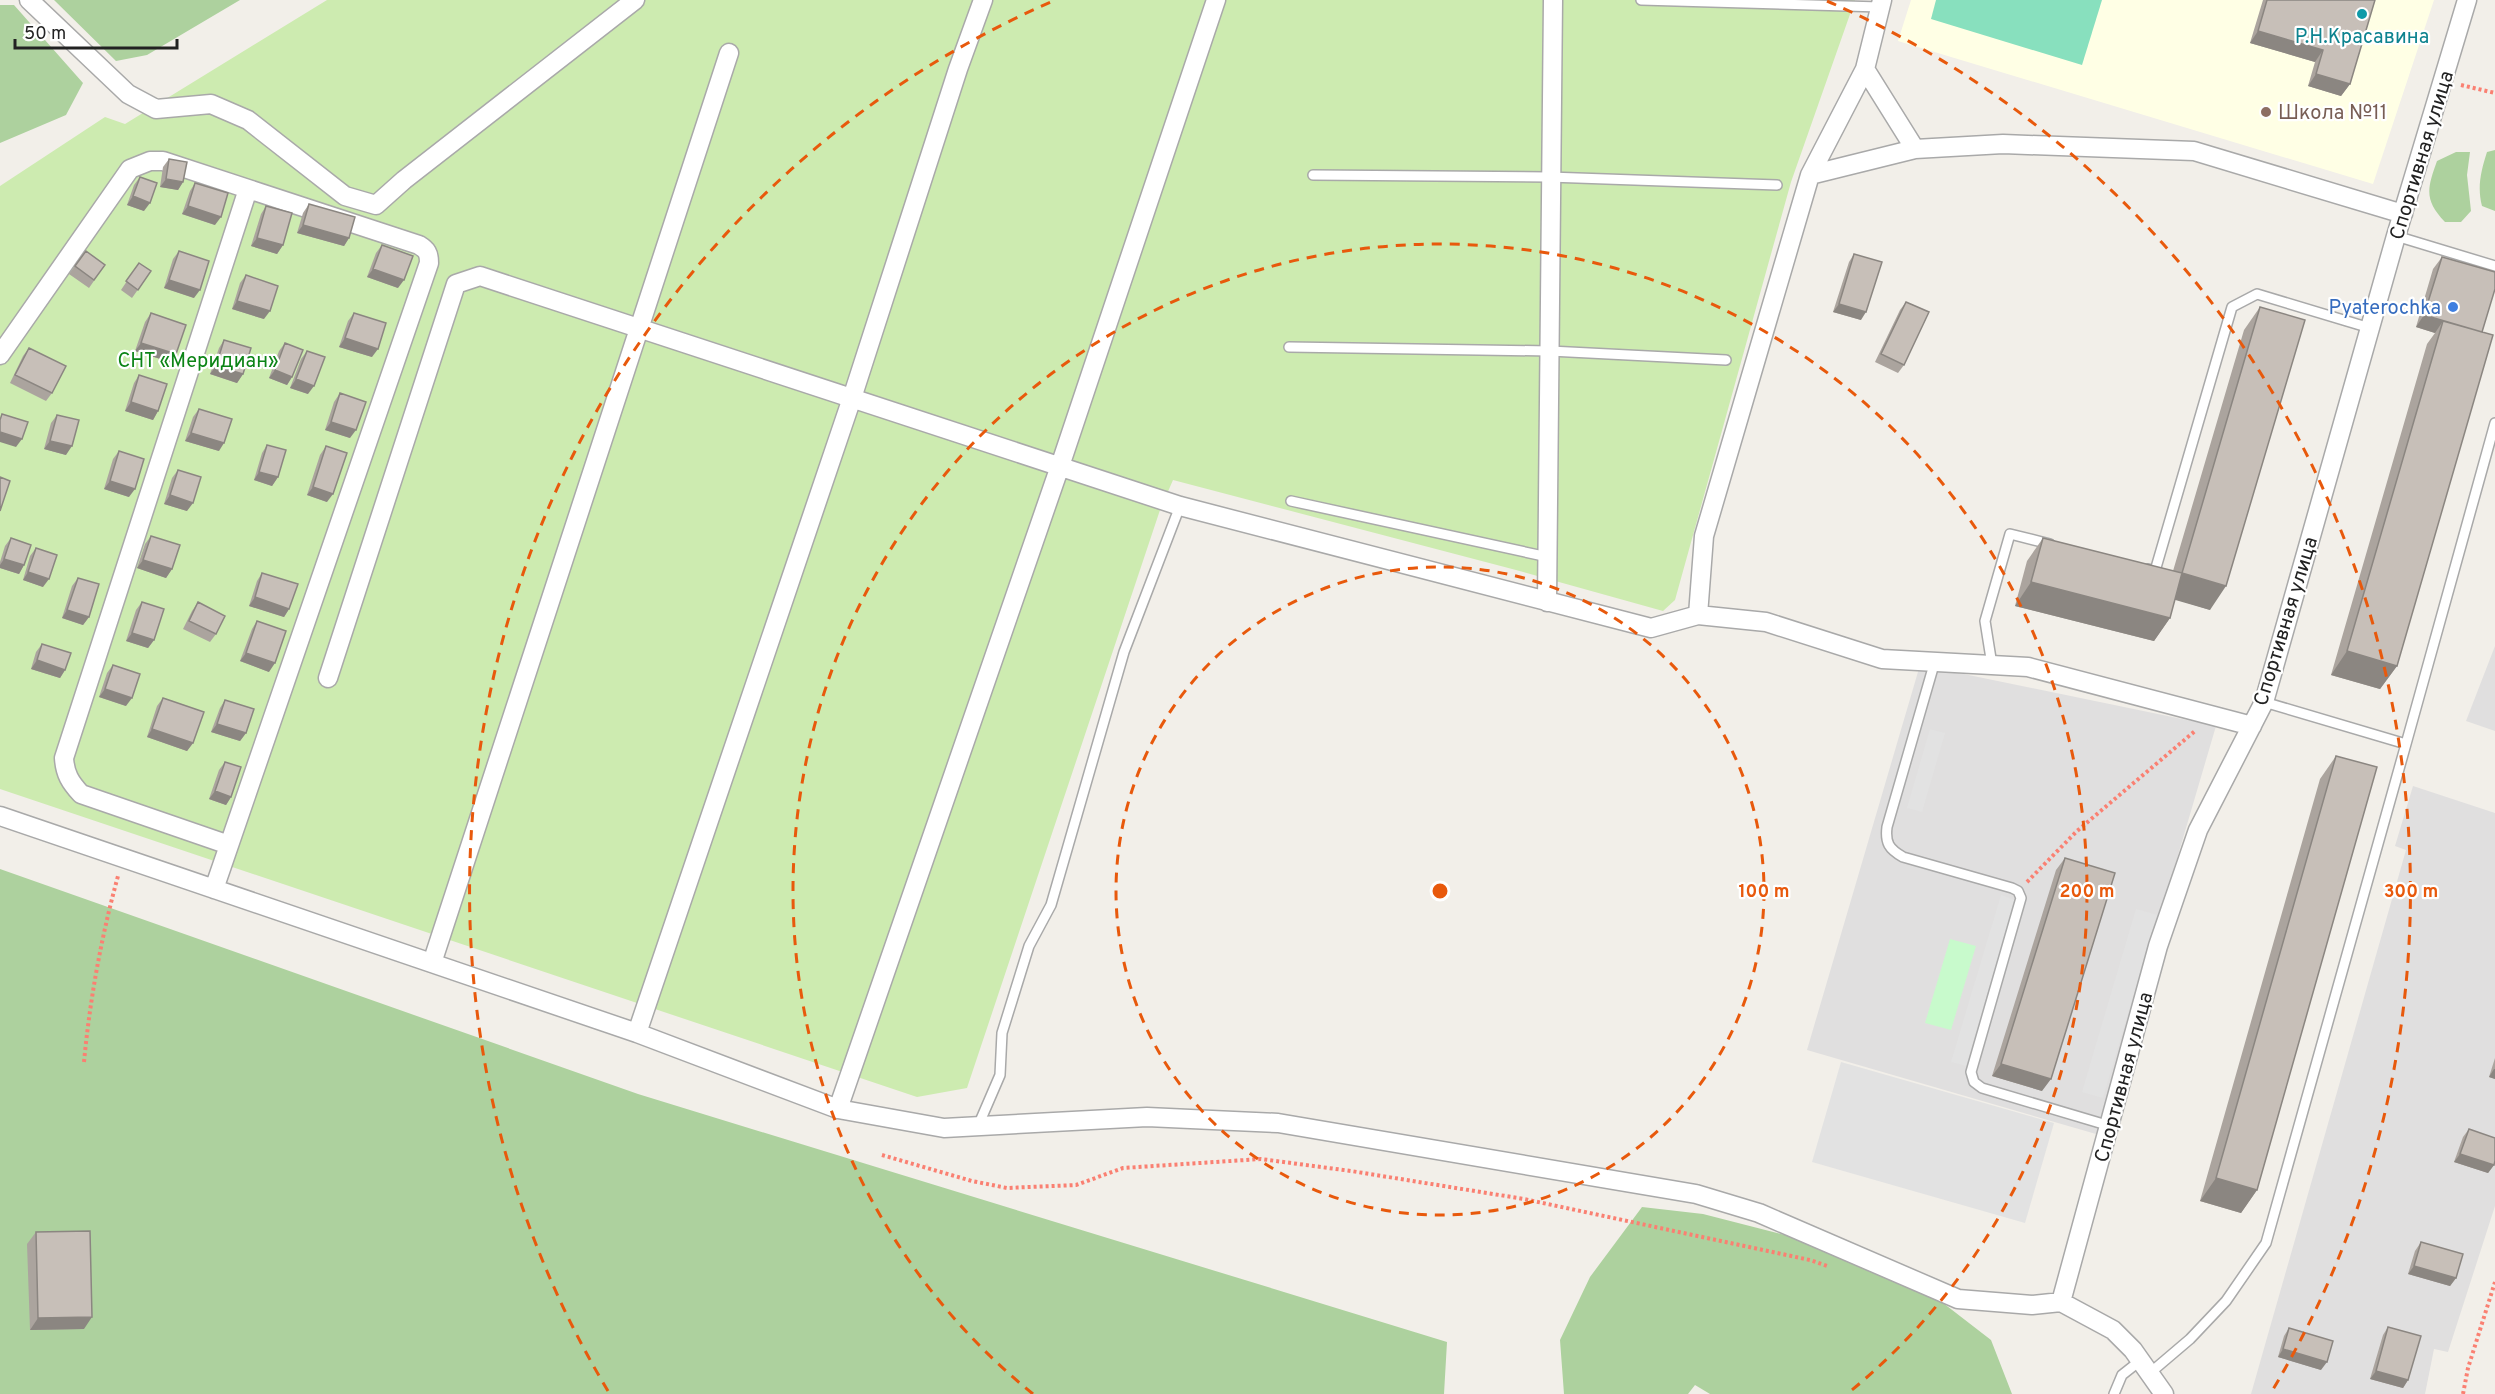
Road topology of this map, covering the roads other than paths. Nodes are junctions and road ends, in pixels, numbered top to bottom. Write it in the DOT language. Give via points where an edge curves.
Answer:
graph roads {
  1 [pos="29,0"];
  2 [pos="635,0"];
  3 [pos="983,0"];
  4 [pos="1216,0"];
  5 [pos="1553,0"];
  6 [pos="1641,0"];
  7 [pos="2467,0"];
  8 [pos="1881,4"];
  9 [pos="729,53"];
  10 [pos="1865,69"];
  11 [pos="1914,149"];
  12 [pos="1313,175"];
  13 [pos="1810,175"];
  14 [pos="1550,177"];
  15 [pos="1777,185"];
  16 [pos="248,189"];
  17 [pos="2403,214"];
  18 [pos="2396,236"];
  19 [pos="2495,266"];
  20 [pos="640,328"];
  21 [pos="2370,328"];
  22 [pos="1289,347"];
  23 [pos="1550,351"];
  24 [pos="0,355"];
  25 [pos="1726,360"];
  26 [pos="852,398"];
  27 [pos="2495,423"];
  28 [pos="1060,466"];
  29 [pos="1291,501"];
  30 [pos="1180,506"];
  31 [pos="2066,548"];
  32 [pos="1548,557"];
  33 [pos="2133,566"];
  34 [pos="1547,602"];
  35 [pos="1698,615"];
  36 [pos="1935,662"];
  37 [pos="1992,665"];
  38 [pos="328,678"];
  39 [pos="2264,702"];
  40 [pos="2252,726"];
  41 [pos="2406,744"];
  42 [pos="0,816"];
  43 [pos="230,844"];
  44 [pos="214,889"];
  45 [pos="432,963"];
  46 [pos="637,1033"];
  47 [pos="838,1109"];
  48 [pos="977,1126"];
  49 [pos="2109,1126"];
  50 [pos="2061,1302"];
  51 [pos="2145,1367"];
  52 [pos="2114,1394"];
  53 [pos="2164,1394"];
  1 -- 2 [label="street" via="128,94 156,110 211,104 248,120 345,196 376,205"];
  3 -- 26 [label="street"];
  4 -- 28 [label="street"];
  5 -- 14 [label="street"];
  6 -- 8 [label="lane"];
  7 -- 17 [label="street, Спортивная улица"];
  8 -- 10 [label="street"];
  9 -- 20 [label="street"];
  10 -- 11 [label="street"];
  10 -- 13 [label="street"];
  11 -- 13 [label="street"];
  11 -- 17 [label="street" via="2003,144 2194,151"];
  12 -- 14 [label="lane"];
  13 -- 35 [label="street" via="1704,536"];
  14 -- 15 [label="lane"];
  14 -- 23 [label="street"];
  16 -- 24 [label="street" via="163,161 150,161 130,169"];
  16 -- 43 [label="street" via="64,758 70,782 81,794"];
  16 -- 43 [label="street" via="419,245 426,250 429,263"];
  17 -- 18 [label="street, Спортивная улица"];
  18 -- 19 [label="lane"];
  18 -- 21 [label="street, Спортивная улица"];
  20 -- 26 [label="street"];
  20 -- 38 [label="street" via="480,276 456,284"];
  20 -- 45 [label="street"];
  21 -- 33 [label="lane" via="2257,294 2232,307 2155,571"];
  21 -- 39 [label="street, Спортивная улица"];
  22 -- 23 [label="lane"];
  23 -- 25 [label="lane"];
  23 -- 32 [label="street"];
  26 -- 28 [label="street"];
  26 -- 46 [label="street"];
  27 -- 41 [label="lane"];
  28 -- 30 [label="street"];
  28 -- 47 [label="street"];
  29 -- 32 [label="lane"];
  30 -- 34 [label="street"];
  30 -- 48 [label="lane" via="1124,652 1051,905 1029,946 1002,1033 1000,1075"];
  31 -- 37 [label="lane" via="2010,534 1985,621"];
  32 -- 34 [label="street"];
  34 -- 35 [label="street" via="1651,628"];
  35 -- 36 [label="street" via="1766,622 1882,659"];
  36 -- 37 [label="street"];
  36 -- 49 [label="lane" via="1885,840 1891,850 1903,857 2018,891 2021,898 1971,1072 1974,1082 1982,1088"];
  37 -- 40 [label="street" via="2028,667"];
  39 -- 40 [label="street, Спортивная улица"];
  39 -- 41 [label="lane"];
  40 -- 49 [label="street, Спортивная улица" via="2194,840 2158,946"];
  41 -- 51 [label="lane" via="2266,1243 2226,1301 2190,1338"];
  42 -- 44 [label="street"];
  43 -- 44 [label="street"];
  44 -- 45 [label="street"];
  45 -- 46 [label="street"];
  46 -- 47 [label="street"];
  47 -- 48 [label="street" via="944,1128"];
  48 -- 50 [label="street" via="1147,1117 1278,1123 1696,1194 1759,1214 1958,1299 2032,1305"];
  49 -- 50 [label="street, Спортивная улица"];
  50 -- 51 [label="street" via="2113,1330"];
  51 -- 52 [label="lane" via="2122,1375"];
  51 -- 53 [label="street"];
}
